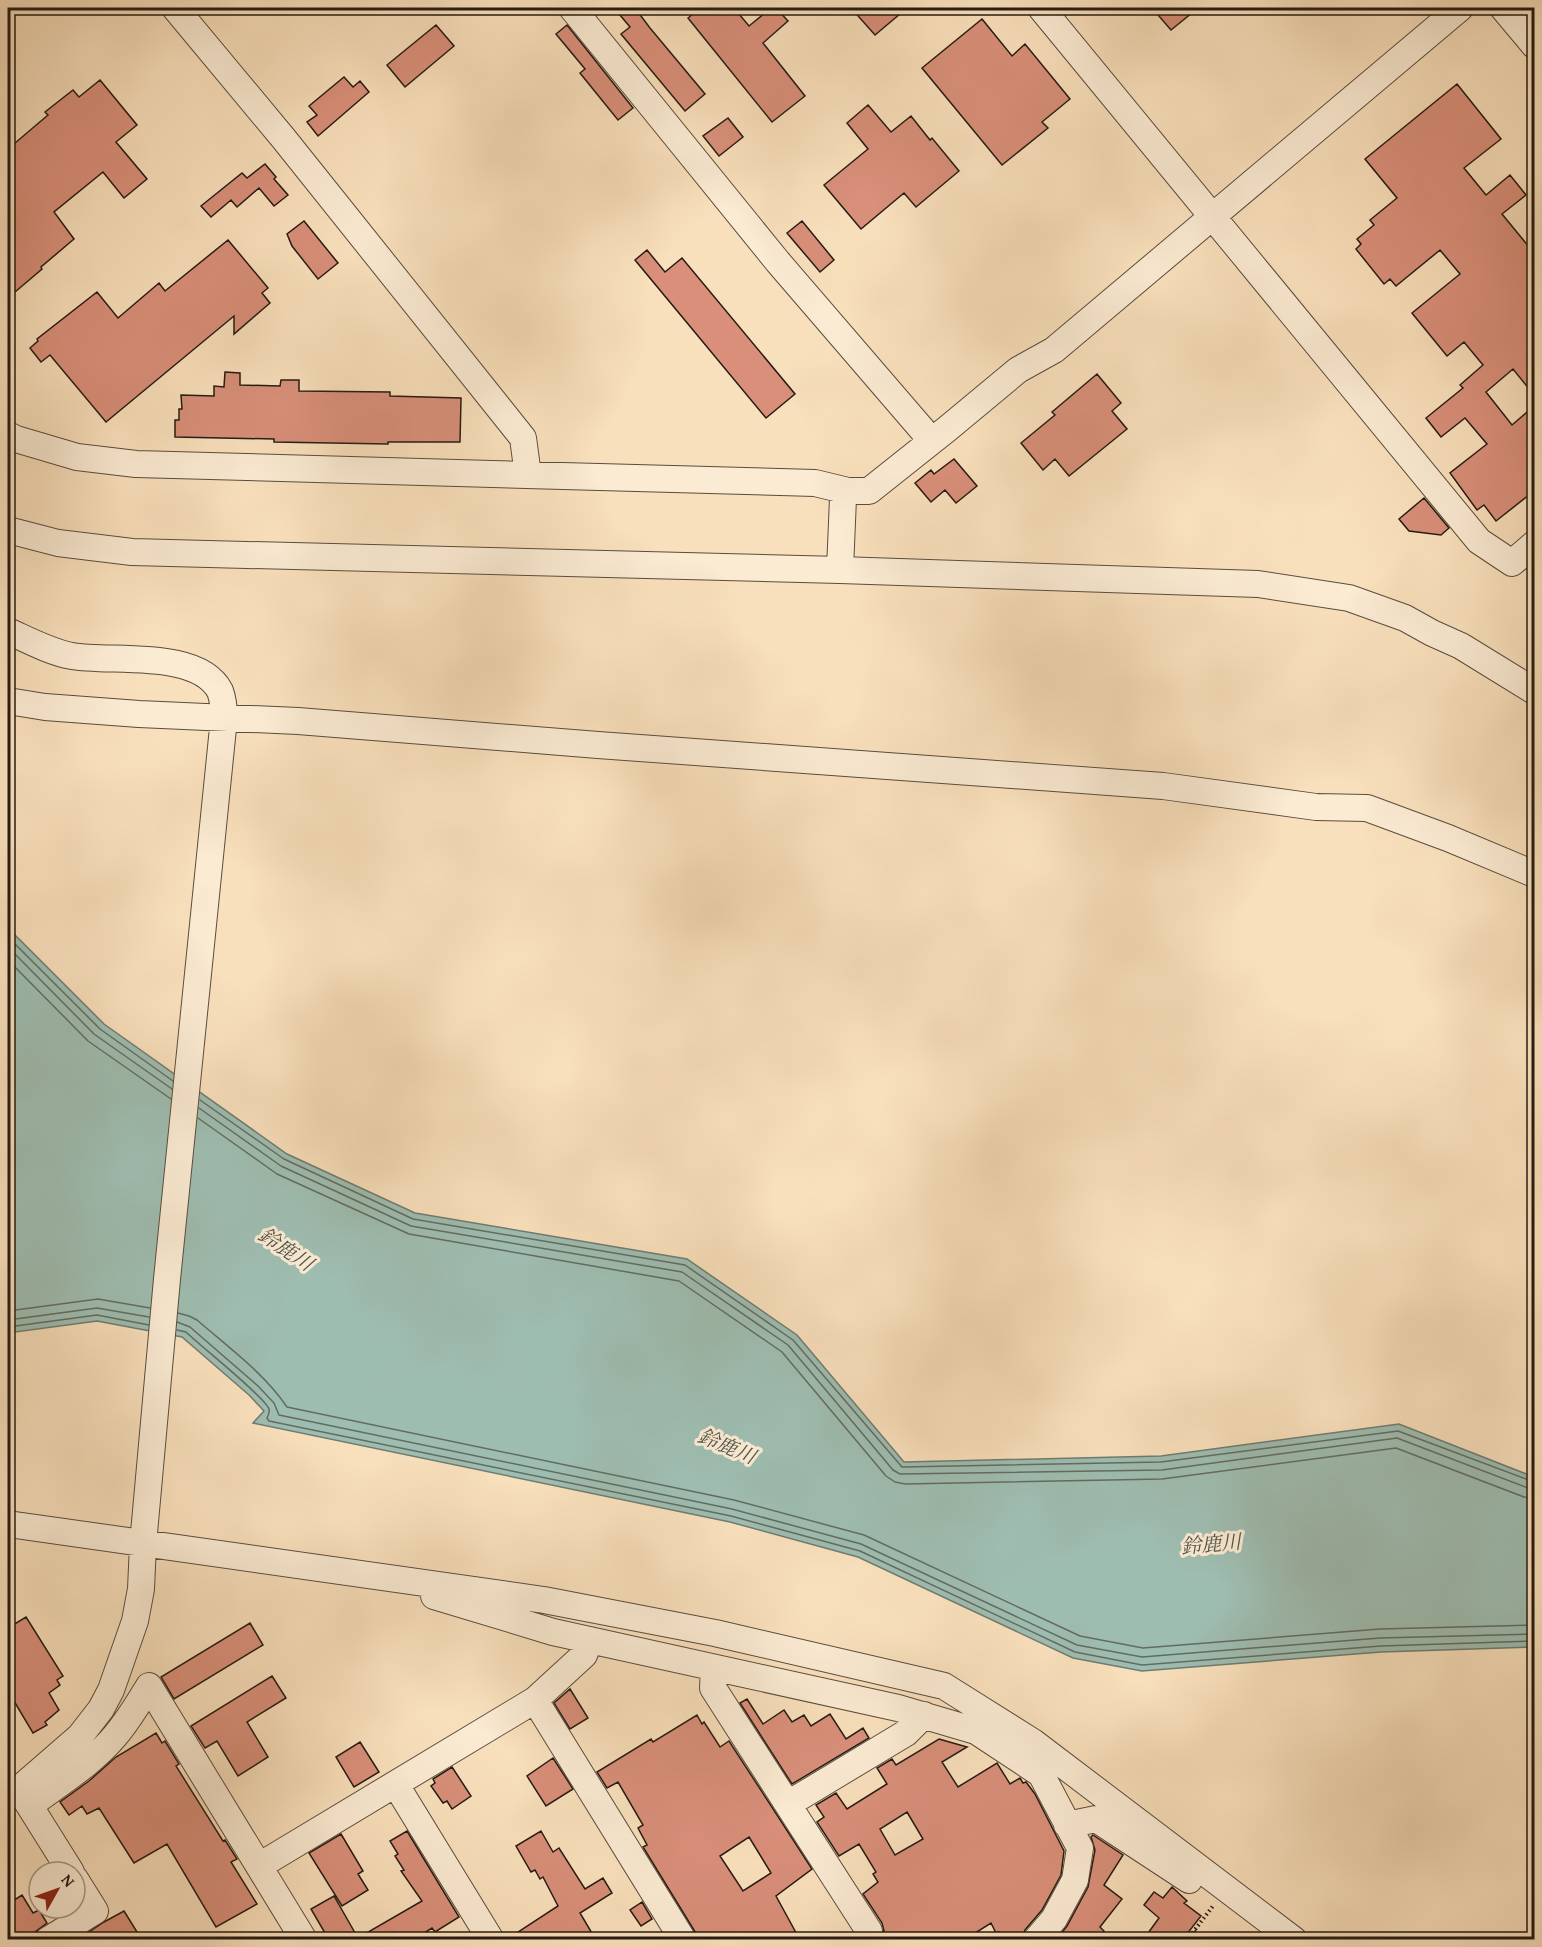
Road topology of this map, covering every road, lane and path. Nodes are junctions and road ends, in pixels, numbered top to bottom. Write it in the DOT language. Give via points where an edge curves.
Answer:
graph roads {
  1 [pos="175,8"];
  2 [pos="572,8"];
  3 [pos="1041,8"];
  4 [pos="1460,8"];
  5 [pos="1503,8"];
  6 [pos="1534,45"];
  7 [pos="1212,217"];
  8 [pos="8,435"];
  9 [pos="932,441"];
  10 [pos="528,475"];
  11 [pos="846,495"];
  12 [pos="8,530"];
  13 [pos="1534,544"];
  14 [pos="840,562"];
  15 [pos="8,631"];
  16 [pos="1534,691"];
  17 [pos="8,701"];
  18 [pos="224,723"];
  19 [pos="1534,874"];
  20 [pos="8,1524"];
  21 [pos="144,1534"];
  22 [pos="407,1579"];
  23 [pos="590,1640"];
  24 [pos="714,1668"];
  25 [pos="535,1700"];
  26 [pos="924,1716"];
  27 [pos="396,1785"];
  28 [pos="13,1792"];
  29 [pos="788,1804"];
  30 [pos="1067,1825"];
  31 [pos="62,1860"];
  32 [pos="259,1866"];
  33 [pos="87,1898"];
  34 [pos="1218,1901"];
  35 [pos="87,1916"];
  36 [pos="80,1920"];
  37 [pos="1244,1921"];
  38 [pos="869,1931"];
  39 [pos="1194,1931"];
  40 [pos="48,1940"];
  41 [pos="304,1940"];
  42 [pos="491,1940"];
  43 [pos="683,1940"];
  44 [pos="1036,1940"];
  45 [pos="1187,1940"];
  46 [pos="1204,1940"];
  47 [pos="1294,1940"];
  1 -- 10 [label="street" via="523,438"];
  2 -- 9 [label="street" via="778,262"];
  3 -- 7 [label="street"];
  4 -- 7 [label="street"];
  5 -- 6 [label="street"];
  7 -- 9 [label="street" via="1054,350 1018,370"];
  7 -- 13 [label="street" via="1479,541 1512,562"];
  8 -- 10 [label="street" via="77,457 136,464"];
  9 -- 11 [label="street" via="869,491"];
  10 -- 11 [label="street" via="815,483"];
  11 -- 14 [label="street"];
  12 -- 14 [label="street" via="58,543 132,552"];
  14 -- 16 [label="street" via="1258,584 1349,598 1405,618 1461,646"];
  15 -- 18 [label="street" via="72,656 186,665 202,673 220,691"];
  17 -- 18 [label="street"];
  18 -- 19 [label="street" via="298,721 1163,786 1316,807 1367,808"];
  18 -- 21 [label="street"];
  20 -- 21 [label="street"];
  21 -- 22 [label="street"];
  21 -- 28 [label="street" via="135,1621 111,1690 80,1736"];
  22 -- 23 [label="street" via="418,1592"];
  22 -- 47 [label="street" via="658,1622 944,1686 1033,1742"];
  23 -- 24 [label="street"];
  23 -- 25 [label="street" via="584,1655"];
  24 -- 26 [label="street"];
  24 -- 29 [label="street" via="713,1688"];
  25 -- 27 [label="street"];
  25 -- 43 [label="street"];
  26 -- 29 [label="street" via="906,1733"];
  26 -- 30 [label="street" via="976,1731 1041,1774"];
  27 -- 32 [label="street"];
  27 -- 42 [label="street"];
  28 -- 31 [label="street"];
  28 -- 32 [label="street" via="40,1798 87,1763 129,1719 149,1686"];
  29 -- 38 [label="street"];
  30 -- 34 [label="street" via="1096,1819"];
  30 -- 44 [label="street" via="1080,1848 1075,1880 1054,1919"];
  32 -- 41 [label="street"];
  33 -- 35 [label="street" via="95,1911"];
  34 -- 37 [label="street"];
  34 -- 39 [label="path"];
  36 -- 40 [label="street"];
  39 -- 45 [label="path"];
  39 -- 46 [label="path"];
}
